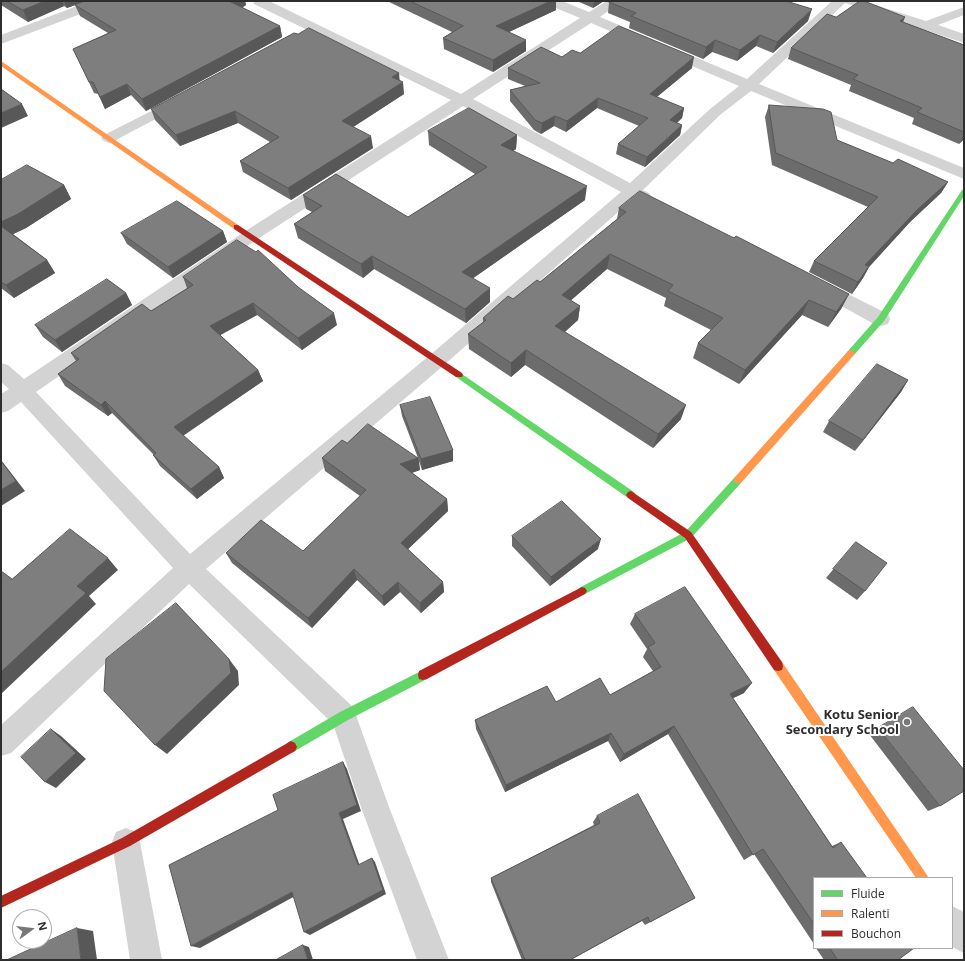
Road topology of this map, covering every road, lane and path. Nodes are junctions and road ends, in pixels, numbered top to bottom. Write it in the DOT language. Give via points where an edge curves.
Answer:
graph roads {
  1 [pos="102,1"];
  2 [pos="259,1"];
  3 [pos="551,1"];
  4 [pos="616,1"];
  5 [pos="840,1"];
  6 [pos="850,1"];
  7 [pos="964,11"];
  8 [pos="591,17"];
  9 [pos="926,25"];
  10 [pos="964,39"];
  11 [pos="1,40"];
  12 [pos="1,63"];
  13 [pos="750,84"];
  14 [pos="191,94"];
  15 [pos="463,100"];
  16 [pos="109,138"];
  17 [pos="964,174"];
  18 [pos="632,191"];
  19 [pos="964,191"];
  20 [pos="659,205"];
  21 [pos="250,236"];
  22 [pos="805,280"];
  23 [pos="881,319"];
  24 [pos="437,360"];
  25 [pos="1,370"];
  26 [pos="23,391"];
  27 [pos="1,405"];
  28 [pos="688,535"];
  29 [pos="189,570"];
  30 [pos="344,716"];
  31 [pos="1,743"];
  32 [pos="126,842"];
  33 [pos="922,877"];
  34 [pos="1,902"];
  35 [pos="953,922"];
  36 [pos="964,938"];
  37 [pos="146,960"];
  38 [pos="433,960"];
  1 -- 11 [label="street"];
  2 -- 15 [label="street" via="306,31"];
  3 -- 8 [label="street"];
  4 -- 8 [label="street"];
  5 -- 13 [label="street"];
  6 -- 9 [label="street"];
  7 -- 9 [label="street"];
  8 -- 13 [label="street"];
  8 -- 15 [label="street"];
  9 -- 10 [label="street"];
  12 -- 16 [label="street"];
  13 -- 17 [label="street"];
  13 -- 18 [label="street" via="715,112"];
  14 -- 16 [label="street"];
  15 -- 18 [label="street"];
  15 -- 21 [label="street"];
  16 -- 21 [label="street"];
  18 -- 20 [label="street"];
  18 -- 24 [label="street"];
  19 -- 23 [label="street"];
  21 -- 24 [label="street"];
  21 -- 26 [label="street"];
  22 -- 23 [label="street"];
  23 -- 28 [label="street"];
  24 -- 28 [label="street"];
  24 -- 29 [label="street"];
  25 -- 26 [label="street"];
  26 -- 27 [label="street"];
  26 -- 29 [label="street"];
  28 -- 30 [label="street"];
  28 -- 33 [label="street"];
  29 -- 30 [label="street"];
  29 -- 31 [label="street"];
  30 -- 32 [label="street"];
  30 -- 38 [label="street" via="375,807"];
  32 -- 34 [label="street"];
  32 -- 37 [label="street"];
  35 -- 36 [label="street"];
}
